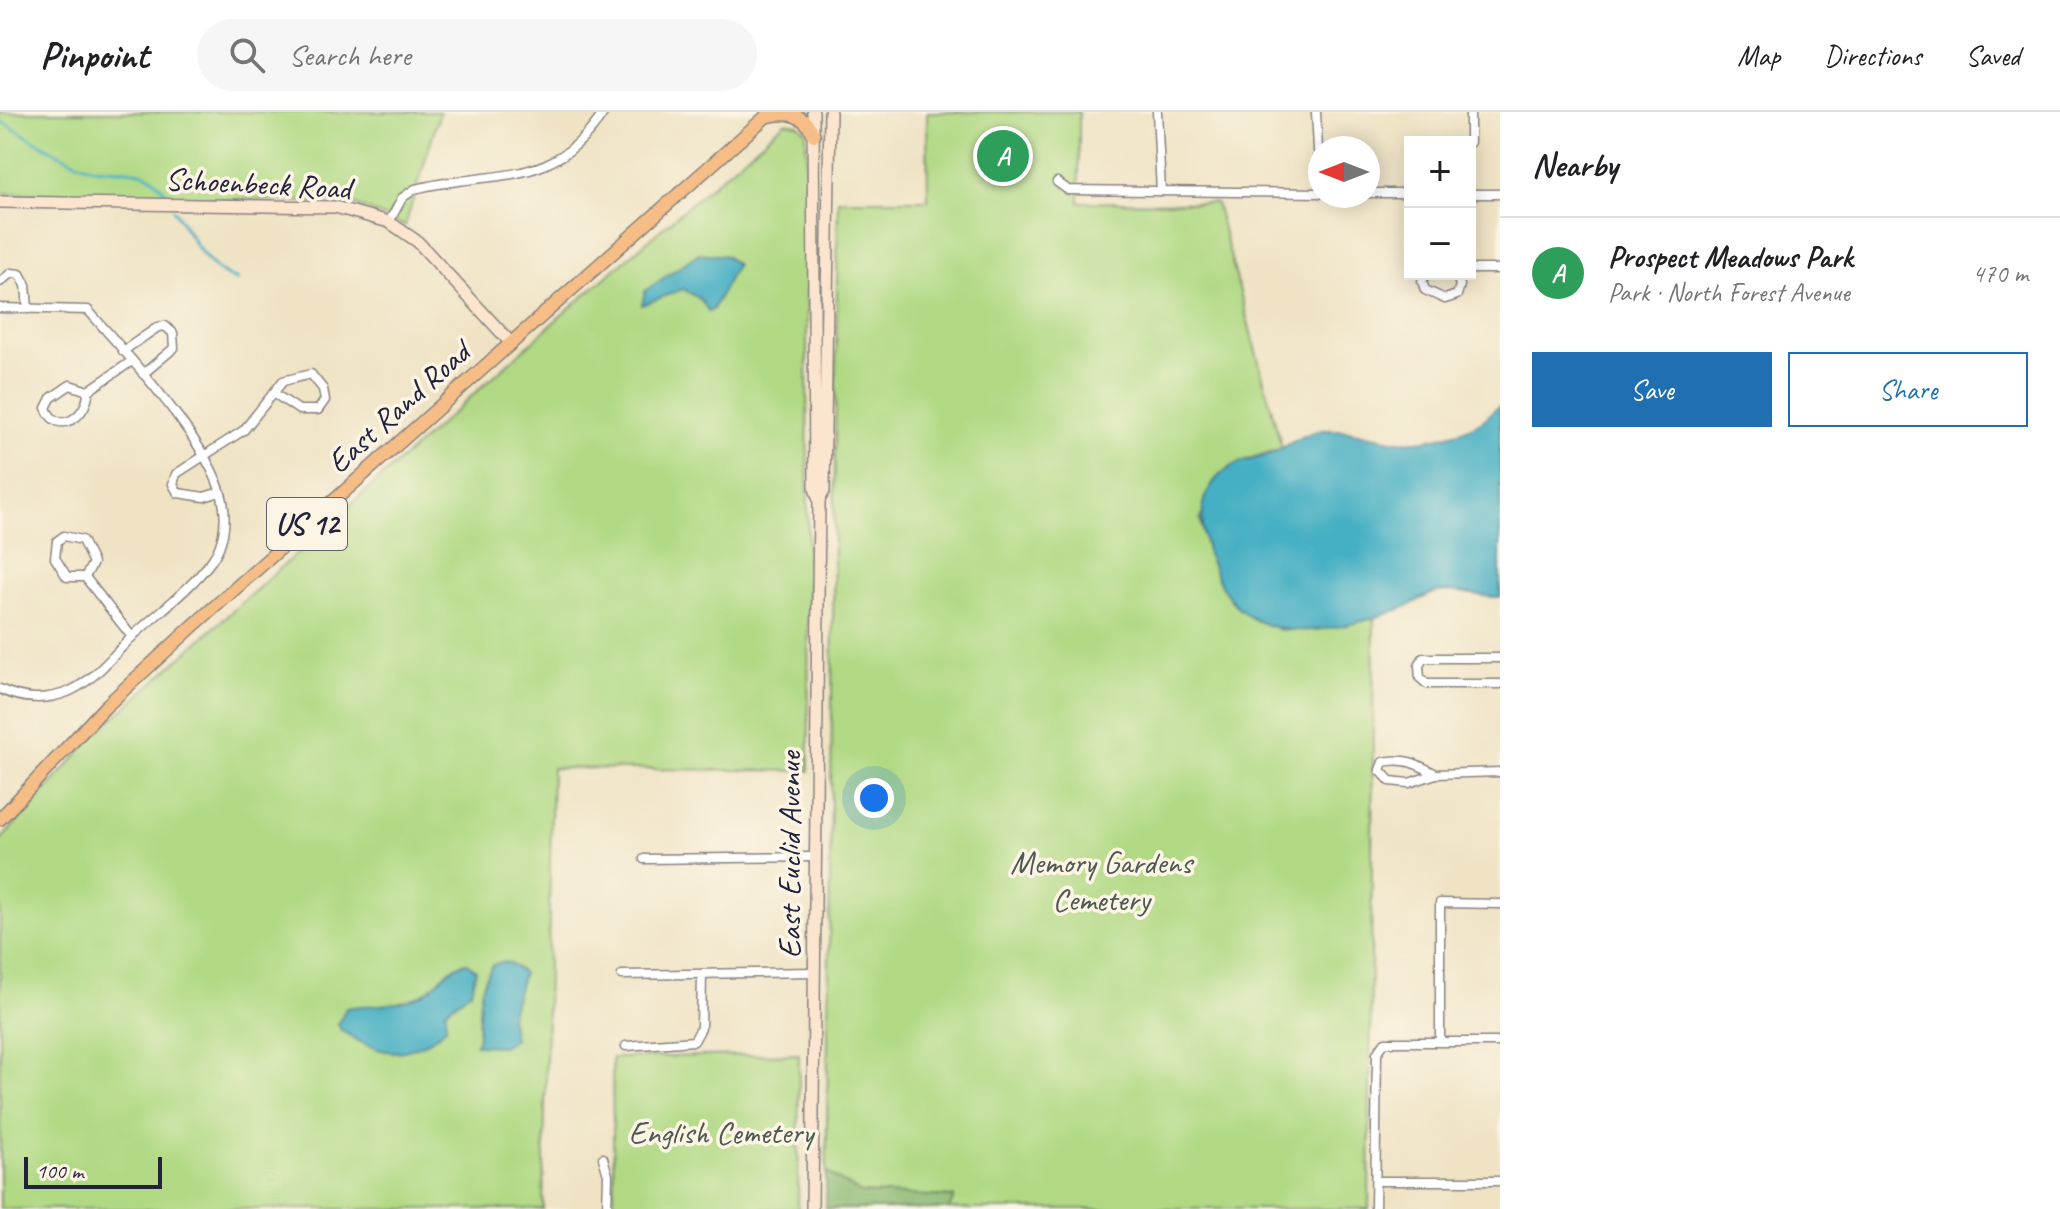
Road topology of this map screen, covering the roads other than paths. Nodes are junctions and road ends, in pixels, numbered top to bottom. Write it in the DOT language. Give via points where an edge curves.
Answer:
graph roads {
  1 [pos="604,112"];
  2 [pos="813,112"];
  3 [pos="830,112"];
  4 [pos="1157,112"];
  5 [pos="1316,112"];
  6 [pos="1470,112"];
  7 [pos="769,114"];
  8 [pos="814,135"];
  9 [pos="1317,136"];
  10 [pos="1470,136"];
  11 [pos="1057,182"];
  12 [pos="1161,191"];
  13 [pos="1308,193"];
  14 [pos="1380,193"];
  15 [pos="1404,193"];
  16 [pos="1476,194"];
  17 [pos="1500,194"];
  18 [pos="0,202"];
  19 [pos="389,222"];
  20 [pos="1476,269"];
  21 [pos="1500,269"];
  22 [pos="1423,280"];
  23 [pos="1457,280"];
  24 [pos="0,282"];
  25 [pos="0,308"];
  26 [pos="28,309"];
  27 [pos="510,342"];
  28 [pos="123,351"];
  29 [pos="132,361"];
  30 [pos="143,374"];
  31 [pos="88,391"];
  32 [pos="275,394"];
  33 [pos="204,455"];
  34 [pos="220,492"];
  35 [pos="819,500"];
  36 [pos="85,577"];
  37 [pos="132,637"];
  38 [pos="1500,658"];
  39 [pos="1500,684"];
  40 [pos="0,689"];
  41 [pos="1500,772"];
  42 [pos="1436,774"];
  43 [pos="0,819"];
  44 [pos="815,857"];
  45 [pos="644,859"];
  46 [pos="1500,904"];
  47 [pos="815,972"];
  48 [pos="702,974"];
  49 [pos="622,975"];
  50 [pos="1440,1041"];
  51 [pos="1500,1042"];
  52 [pos="626,1046"];
  53 [pos="603,1158"];
  54 [pos="1376,1181"];
  55 [pos="1500,1181"];
  56 [pos="607,1209"];
  57 [pos="812,1209"];
  58 [pos="1375,1209"];
  1 -- 19 [label="street" via="571,149 548,163 528,172 415,189 402,198"];
  2 -- 8 [label="main road, East Euclid Avenue"];
  3 -- 35 [label="main road, East Euclid Avenue" via="824,491"];
  4 -- 12 [label="street"];
  5 -- 9 [label="street"];
  6 -- 10 [label="street"];
  7 -- 8 [label="main road" via="793,113 809,123"];
  7 -- 27 [label="main road, East Rand Road / US 12"];
  8 -- 35 [label="main road, East Euclid Avenue"];
  11 -- 12 [label="street" via="1068,190"];
  12 -- 13 [label="street"];
  14 -- 15 [label="street"];
  16 -- 17 [label="street"];
  18 -- 19 [label="main road, Schoenbeck Road" via="335,207"];
  19 -- 27 [label="main road, Schoenbeck Road" via="418,242"];
  20 -- 21 [label="street"];
  22 -- 23 [label="street" via="1425,290 1449,299 1459,292"];
  24 -- 26 [label="street" via="11,273 20,274"];
  25 -- 26 [label="street"];
  26 -- 28 [label="street" via="88,310"];
  27 -- 43 [label="main road, East Rand Road / US 12" via="115,698"];
  28 -- 29 [label="street"];
  28 -- 30 [label="street" via="158,327 173,333 174,348"];
  29 -- 30 [label="street"];
  29 -- 31 [label="street"];
  30 -- 33 [label="street"];
  31 -- 31 [label="street" via="70,385 51,398 46,408 50,419 68,423 85,410"];
  32 -- 32 [label="street" via="299,410 318,410 325,400 311,374 283,381"];
  32 -- 33 [label="street" via="244,430"];
  33 -- 34 [label="street"];
  33 -- 34 [label="street" via="176,474 173,484 178,493 192,496"];
  34 -- 37 [label="street" via="225,529 214,557"];
  35 -- 44 [label="main road, East Euclid Avenue"];
  36 -- 36 [label="street" via="93,563 82,540 64,536 57,541 55,558 67,577"];
  36 -- 37 [label="street"];
  37 -- 40 [label="street" via="70,691 44,699"];
  38 -- 39 [label="street" via="1435,656 1423,658 1419,666 1427,684"];
  41 -- 42 [label="street"];
  42 -- 42 [label="street" via="1409,783 1390,781 1380,770 1383,762 1411,760"];
  44 -- 45 [label="street"];
  44 -- 47 [label="main road, East Euclid Avenue"];
  46 -- 50 [label="street" via="1440,903"];
  47 -- 48 [label="street"];
  47 -- 57 [label="main road, East Euclid Avenue"];
  48 -- 49 [label="street"];
  48 -- 52 [label="street" via="701,1028 694,1041"];
  50 -- 51 [label="street"];
  50 -- 54 [label="street" via="1385,1042 1377,1053"];
  53 -- 56 [label="street"];
  54 -- 55 [label="street"];
  54 -- 58 [label="street"];
}
